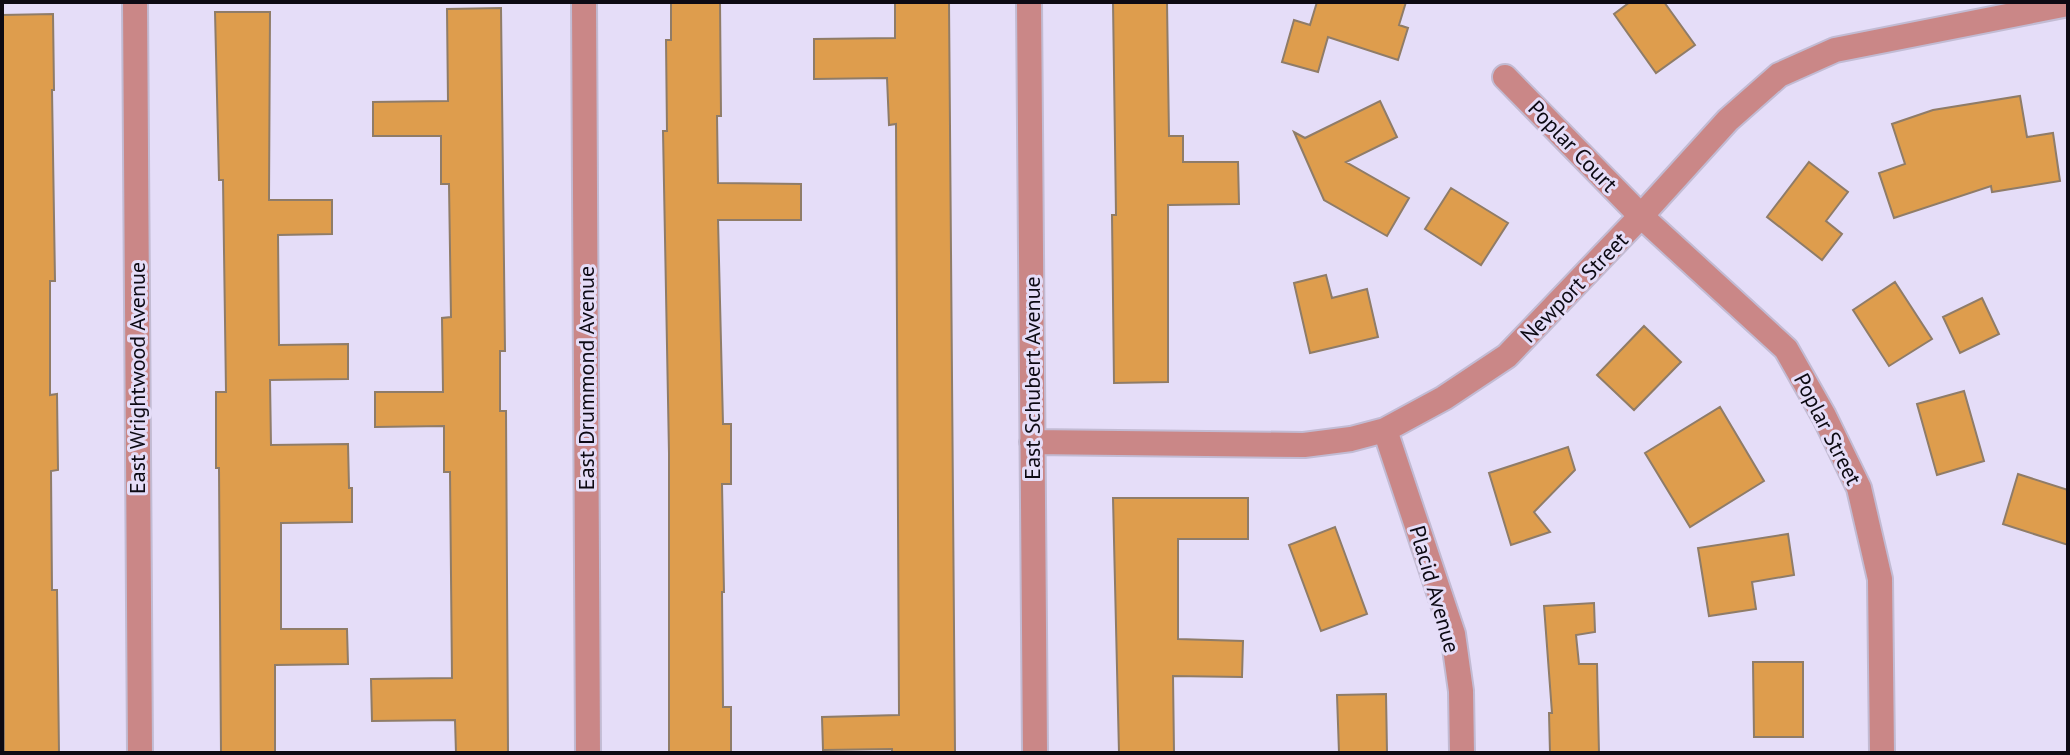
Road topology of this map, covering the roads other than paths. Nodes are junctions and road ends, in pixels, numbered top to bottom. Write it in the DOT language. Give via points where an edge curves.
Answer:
graph roads {
  1 [pos="135,2"];
  2 [pos="584,2"];
  3 [pos="1029,2"];
  4 [pos="2068,4"];
  5 [pos="1505,77"];
  6 [pos="1641,216"];
  7 [pos="1385,430"];
  8 [pos="1032,442"];
  9 [pos="140,753"];
  10 [pos="588,753"];
  11 [pos="1035,753"];
  12 [pos="1462,753"];
  13 [pos="1882,753"];
  1 -- 9 [label="street, East Wrightwood Avenue"];
  2 -- 10 [label="street, East Drummond Avenue"];
  3 -- 8 [label="street, East Schubert Avenue"];
  4 -- 6 [label="street, Newport Street" via="1835,50 1779,75 1728,120"];
  5 -- 6 [label="street, Poplar Court"];
  6 -- 7 [label="street, Newport Street" via="1507,356"];
  6 -- 13 [label="street, Poplar Street" via="1786,349 1859,488 1880,579"];
  7 -- 8 [label="street, Newport Street" via="1304,445"];
  7 -- 12 [label="street, Placid Avenue" via="1453,634"];
  8 -- 11 [label="street, East Schubert Avenue"];
}
